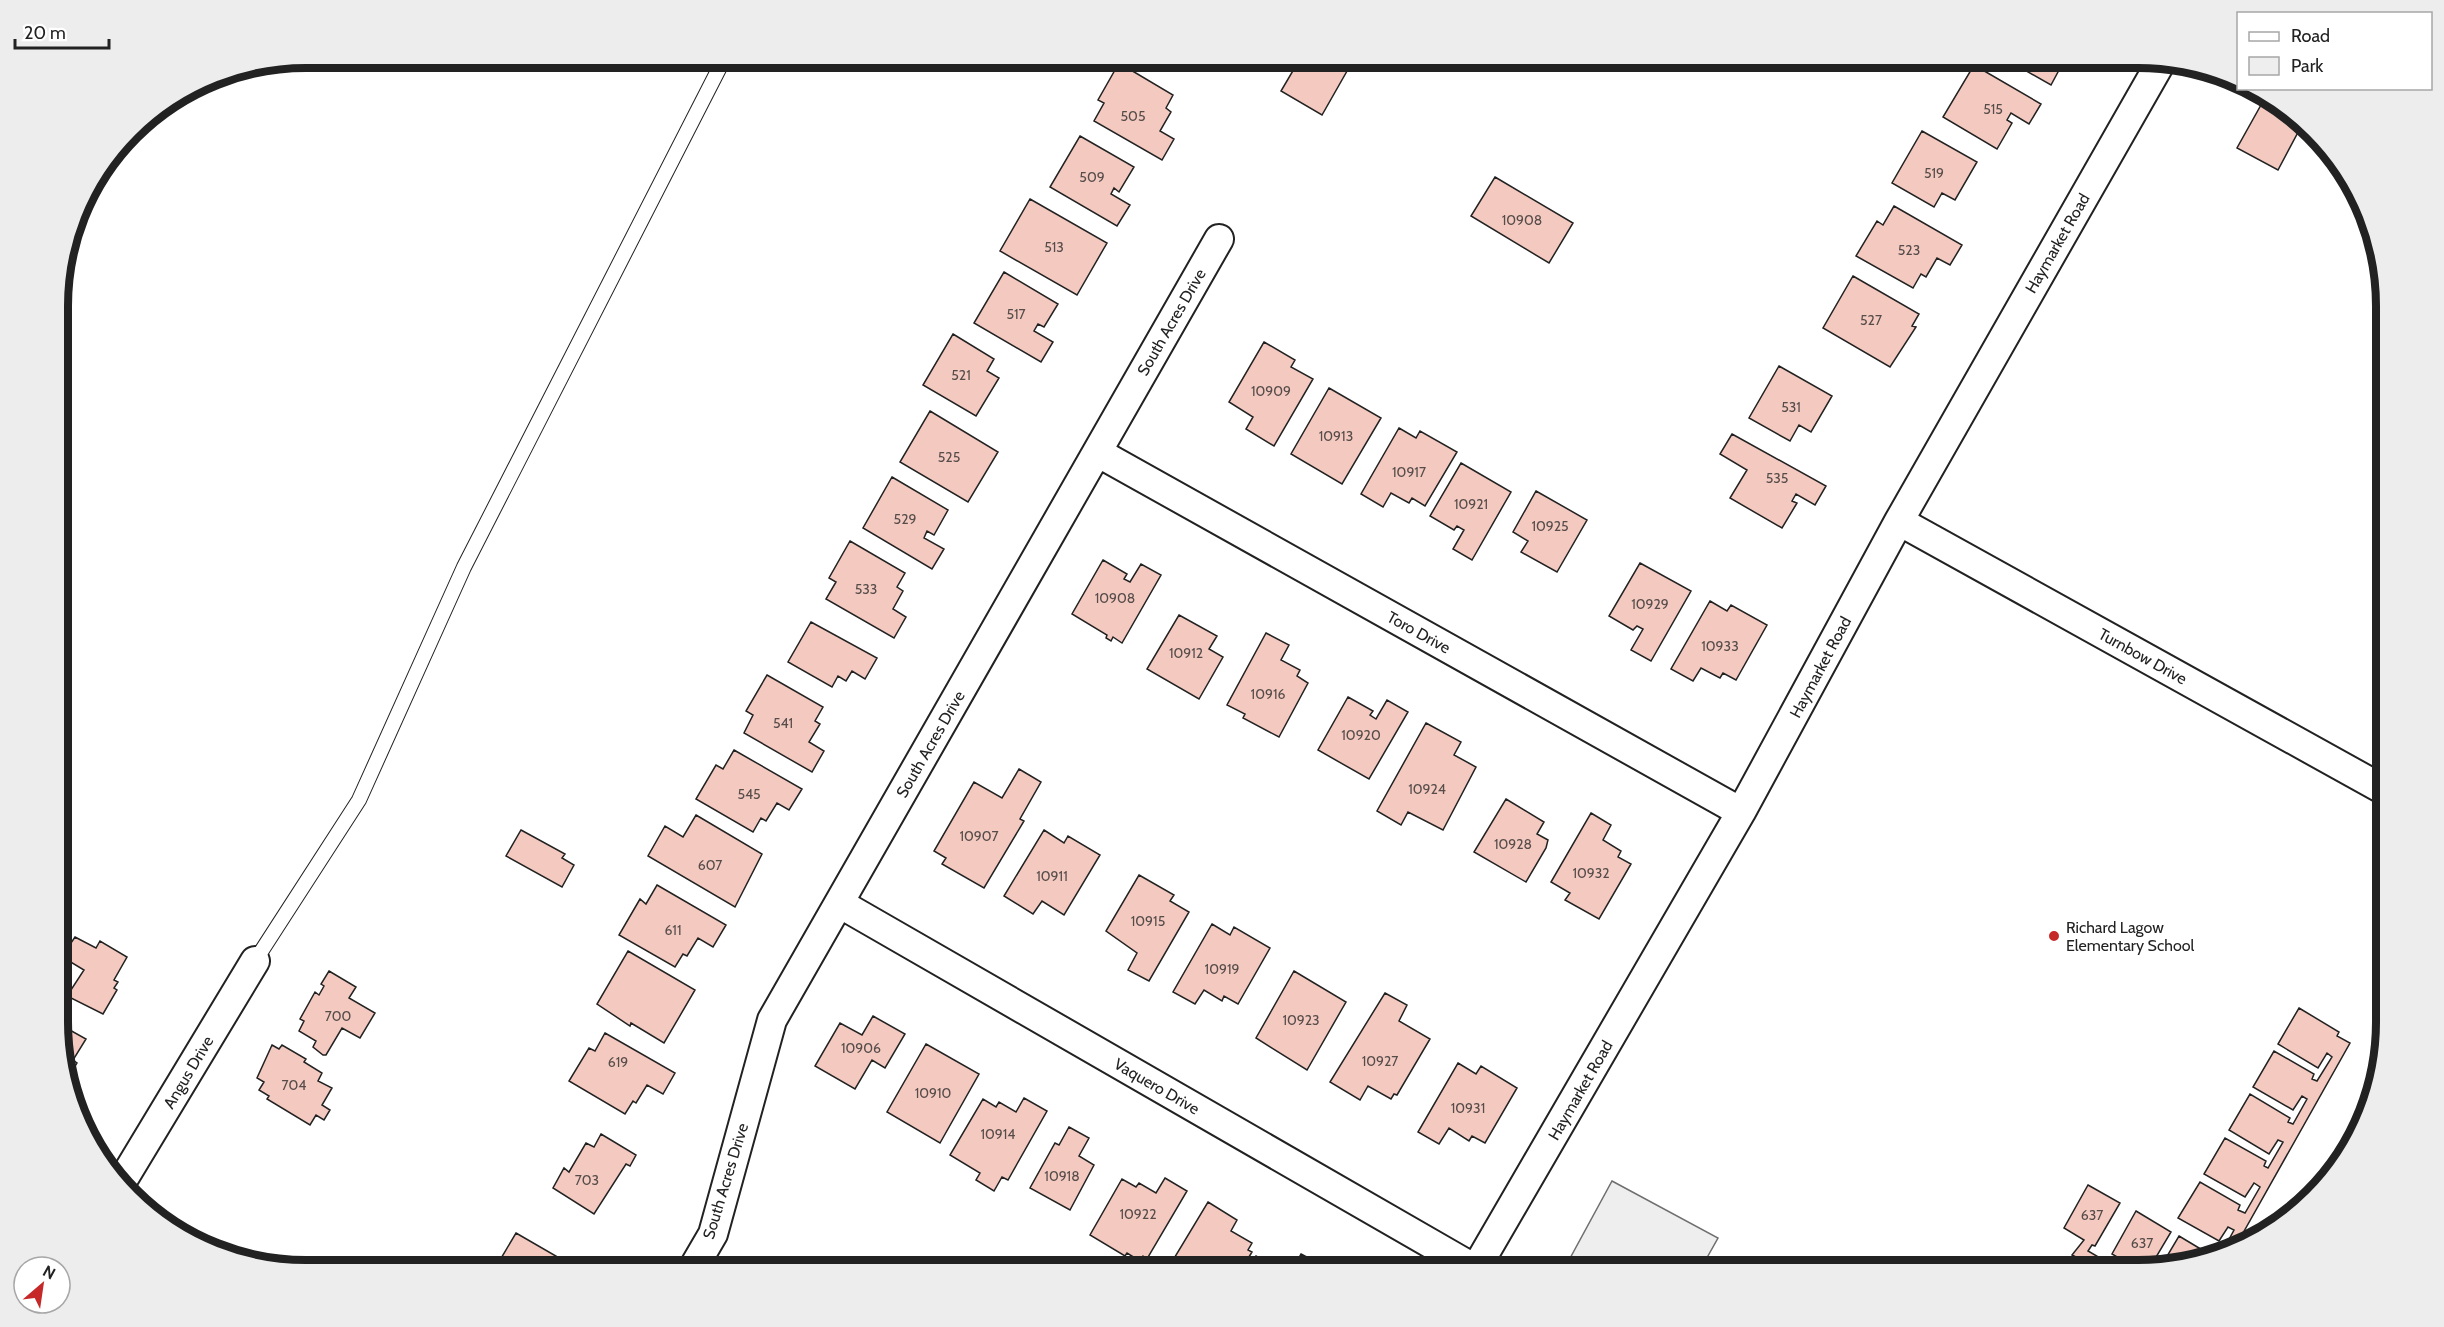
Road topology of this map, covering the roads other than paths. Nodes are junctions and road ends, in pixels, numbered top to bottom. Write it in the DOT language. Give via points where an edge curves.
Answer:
graph roads {
  1 [pos="718,68"];
  2 [pos="2157,68"];
  3 [pos="1219,239"];
  4 [pos="1097,452"];
  5 [pos="1899,521"];
  6 [pos="2376,785"];
  7 [pos="1741,812"];
  8 [pos="839,903"];
  9 [pos="255,961"];
  10 [pos="125,1176"];
  11 [pos="698,1260"];
  12 [pos="1458,1260"];
  13 [pos="1481,1260"];
  1 -- 9 [label="lane" via="464,567 359,800"];
  2 -- 5 [label="street, Haymarket Road"];
  3 -- 4 [label="street, South Acres Drive"];
  4 -- 7 [label="street, Toro Drive"];
  4 -- 8 [label="street, South Acres Drive"];
  5 -- 6 [label="street, Turnbow Drive"];
  5 -- 7 [label="street, Haymarket Road"];
  7 -- 13 [label="street, Haymarket Road"];
  8 -- 11 [label="street, South Acres Drive" via="772,1020 712,1234"];
  8 -- 12 [label="street, Vaquero Drive"];
  9 -- 10 [label="street, Angus Drive"];
}
